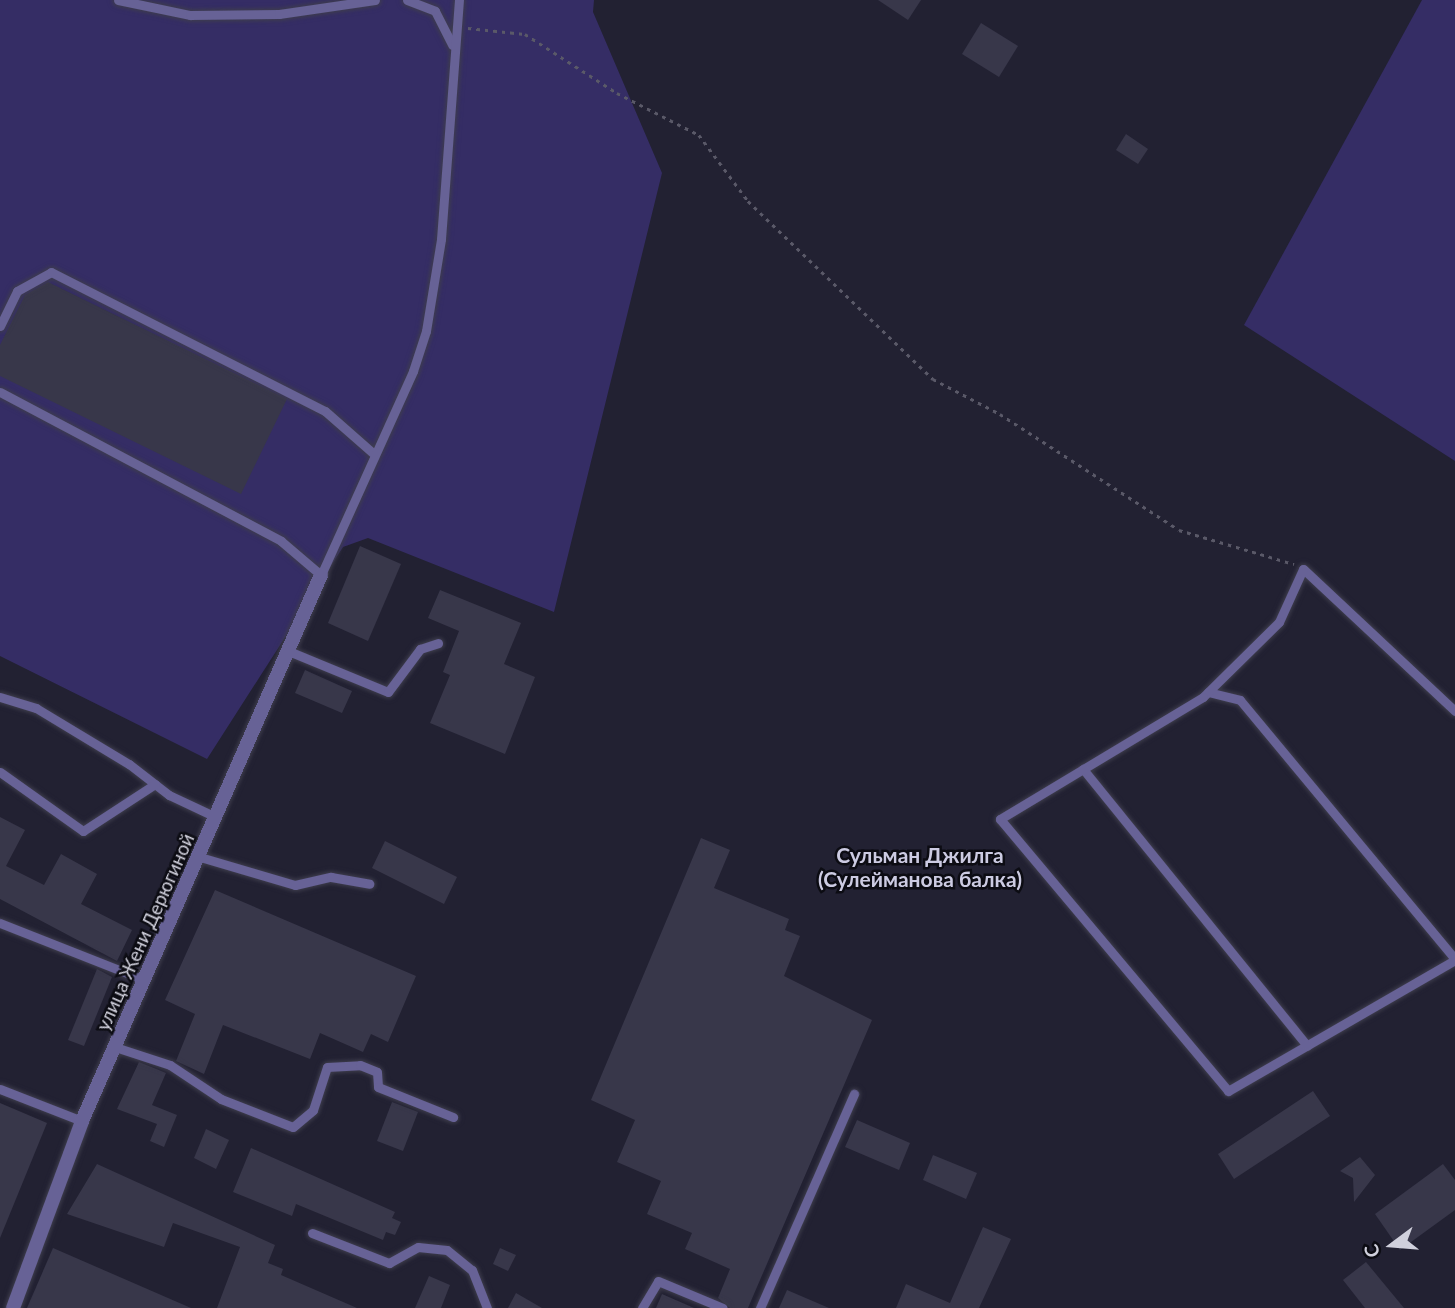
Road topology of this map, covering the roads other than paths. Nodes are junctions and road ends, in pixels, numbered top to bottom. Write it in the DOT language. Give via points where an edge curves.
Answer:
graph roads {
  1 [pos="118,0"];
  2 [pos="375,0"];
  3 [pos="407,0"];
  4 [pos="459,0"];
  5 [pos="454,52"];
  6 [pos="0,326"];
  7 [pos="0,392"];
  8 [pos="374,454"];
  9 [pos="321,575"];
  10 [pos="438,643"];
  11 [pos="286,650"];
  12 [pos="1208,692"];
  13 [pos="0,697"];
  14 [pos="1455,711"];
  15 [pos="1083,769"];
  16 [pos="0,772"];
  17 [pos="155,784"];
  18 [pos="216,817"];
  19 [pos="200,857"];
  20 [pos="369,884"];
  21 [pos="0,923"];
  22 [pos="1455,960"];
  23 [pos="145,980"];
  24 [pos="1307,1046"];
  25 [pos="116,1047"];
  26 [pos="0,1089"];
  27 [pos="854,1094"];
  28 [pos="453,1117"];
  29 [pos="82,1121"];
  30 [pos="312,1233"];
  31 [pos="13,1308"];
  32 [pos="487,1308"];
  33 [pos="642,1308"];
  34 [pos="723,1308"];
  35 [pos="760,1308"];
  1 -- 2 [label="lane" via="190,15 279,13"];
  3 -- 5 [label="lane" via="435,11"];
  4 -- 5 [label="lane"];
  5 -- 8 [label="lane" via="441,239 428,319 413,371"];
  6 -- 8 [label="lane" via="17,291 51,272 325,411"];
  7 -- 9 [label="lane" via="281,541"];
  8 -- 9 [label="lane"];
  9 -- 11 [label="street, улица Жени Дерюгиной"];
  10 -- 11 [label="lane" via="420,649 388,692"];
  11 -- 18 [label="street, улица Жени Дерюгиной"];
  12 -- 14 [label="lane" via="1279,622 1303,569"];
  12 -- 15 [label="lane"];
  12 -- 22 [label="lane" via="1240,701"];
  13 -- 17 [label="lane" via="36,708"];
  15 -- 24 [label="lane"];
  15 -- 24 [label="lane" via="1000,819 1228,1091"];
  16 -- 17 [label="lane" via="83,831"];
  17 -- 18 [label="lane"];
  18 -- 19 [label="street, улица Жени Дерюгиной"];
  19 -- 20 [label="lane" via="295,885 331,877"];
  19 -- 23 [label="street, улица Жени Дерюгиной"];
  21 -- 23 [label="lane"];
  22 -- 24 [label="lane"];
  23 -- 25 [label="street, улица Жени Дерюгиной"];
  25 -- 28 [label="lane" via="170,1065 221,1099 293,1127 313,1110 327,1067 338,1066 360,1065 377,1072 378,1087"];
  25 -- 29 [label="street, улица Жени Дерюгиной"];
  26 -- 29 [label="lane"];
  27 -- 35 [label="lane"];
  29 -- 31 [label="street, улица Жени Дерюгиной"];
  30 -- 32 [label="lane" via="389,1263 418,1247 447,1250 472,1270"];
  33 -- 34 [label="lane" via="657,1281"];
}
